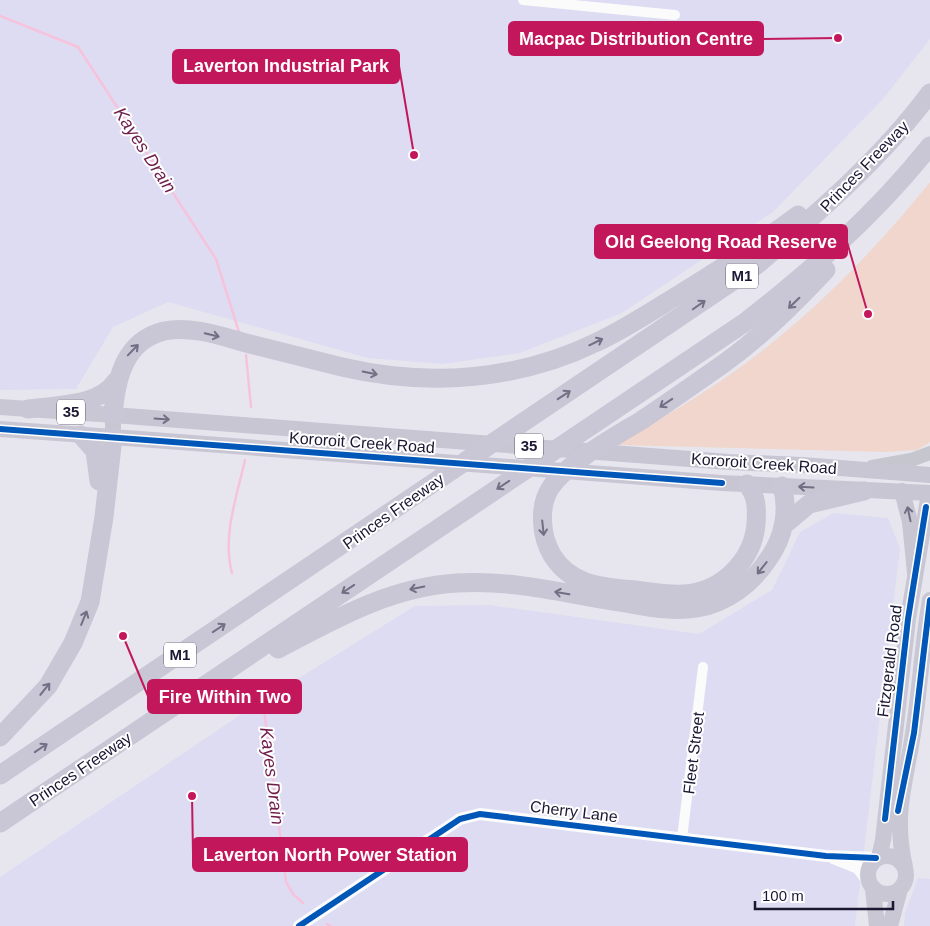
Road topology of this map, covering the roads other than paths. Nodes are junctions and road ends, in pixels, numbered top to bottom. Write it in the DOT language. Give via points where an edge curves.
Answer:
graph roads {
  1 [pos="523,0"];
  2 [pos="675,15"];
  3 [pos="930,93"];
  4 [pos="894,136"];
  5 [pos="930,147"];
  6 [pos="116,381"];
  7 [pos="0,407"];
  8 [pos="28,409"];
  9 [pos="113,415"];
  10 [pos="0,429"];
  11 [pos="81,435"];
  12 [pos="113,437"];
  13 [pos="930,453"];
  14 [pos="729,462"];
  15 [pos="859,469"];
  16 [pos="930,475"];
  17 [pos="747,484"];
  18 [pos="782,486"];
  19 [pos="864,491"];
  20 [pos="902,491"];
  21 [pos="930,491"];
  22 [pos="104,517"];
  23 [pos="784,525"];
  24 [pos="915,573"];
  25 [pos="930,600"];
  26 [pos="703,667"];
  27 [pos="0,737"];
  28 [pos="0,775"];
  29 [pos="0,824"];
  30 [pos="682,838"];
  31 [pos="826,856"];
  32 [pos="878,858"];
  33 [pos="905,867"];
  34 [pos="872,887"];
  35 [pos="900,889"];
  36 [pos="299,926"];
  37 [pos="877,926"];
  38 [pos="890,926"];
  1 -- 2 [label="street"];
  3 -- 4 [label="highway, Princes Freeway / M1"];
  6 -- 4 [label="highway, one-way" via="125,360 141,343 175,329 201,332 394,377 454,379 499,374 537,365 612,334 747,252 806,209"];
  28 -- 4 [label="highway, Princes Freeway / M1, one-way" via="758,264 812,218"];
  5 -- 17 [label="highway, one-way" via="832,264 774,323 723,364 603,445 555,482 545,500 542,518 545,538 558,564 583,583 667,594 696,592 731,574 749,550 756,511 754,494"];
  5 -- 29 [label="highway, Princes Freeway / M1, one-way" via="848,236 744,323"];
  6 -- 8 [label="highway" via="107,391 85,400"];
  6 -- 9 [label="highway"];
  7 -- 8 [label="main road, Kororoit Creek Road / 35"];
  8 -- 9 [label="main road, Kororoit Creek Road / 35"];
  9 -- 12 [label="highway"];
  9 -- 14 [label="highway, Kororoit Creek Road / 35, one-way"];
  10 -- 11 [label="main road, Kororoit Creek Road / 35"];
  11 -- 12 [label="main road, Kororoit Creek Road / 35"];
  11 -- 22 [label="highway" via="96,455"];
  12 -- 17 [label="highway, Kororoit Creek Road / 35"];
  12 -- 22 [label="highway"];
  13 -- 15 [label="main road" via="911,460"];
  14 -- 15 [label="highway, Kororoit Creek Road / 35"];
  14 -- 18 [label="highway" via="769,474"];
  15 -- 16 [label="highway, Kororoit Creek Road / 35"];
  17 -- 18 [label="highway, Kororoit Creek Road / 35"];
  19 -- 18 [label="highway, Kororoit Creek Road / 35, one-way"];
  18 -- 23 [label="highway" via="786,505"];
  19 -- 20 [label="highway, Kororoit Creek Road / 35"];
  19 -- 23 [label="highway" via="809,504"];
  20 -- 21 [label="highway, Kororoit Creek Road / 35"];
  24 -- 20 [label="highway, one-way" via="910,522"];
  21 -- 24 [label="main road, Fitzgerald Road"];
  27 -- 22 [label="highway, one-way" via="48,686 73,644 90,602"];
  23 -- 29 [label="highway, one-way" via="772,554 752,580 727,598 698,608 666,609 522,586 479,583 419,588 370,602 270,653"];
  24 -- 32 [label="main road, Fitzgerald Road" via="883,840"];
  25 -- 33 [label="main road, Fitzgerald Road" via="914,733 898,811"];
  26 -- 30 [label="street, Fleet Street"];
  30 -- 31 [label="street, Cherry Lane"];
  30 -- 36 [label="street, Cherry Lane" via="494,815 470,815"];
  31 -- 32 [label="street, Cherry Lane"];
  31 -- 34 [label="street, Cherry Lane" via="858,868"];
  32 -- 33 [label="main road" via="885,855 897,858"];
  32 -- 34 [label="main road" via="869,868"];
  33 -- 35 [label="main road" via="906,878"];
  34 -- 35 [label="main road" via="890,894"];
  34 -- 37 [label="main road"];
  35 -- 38 [label="main road"];
}
